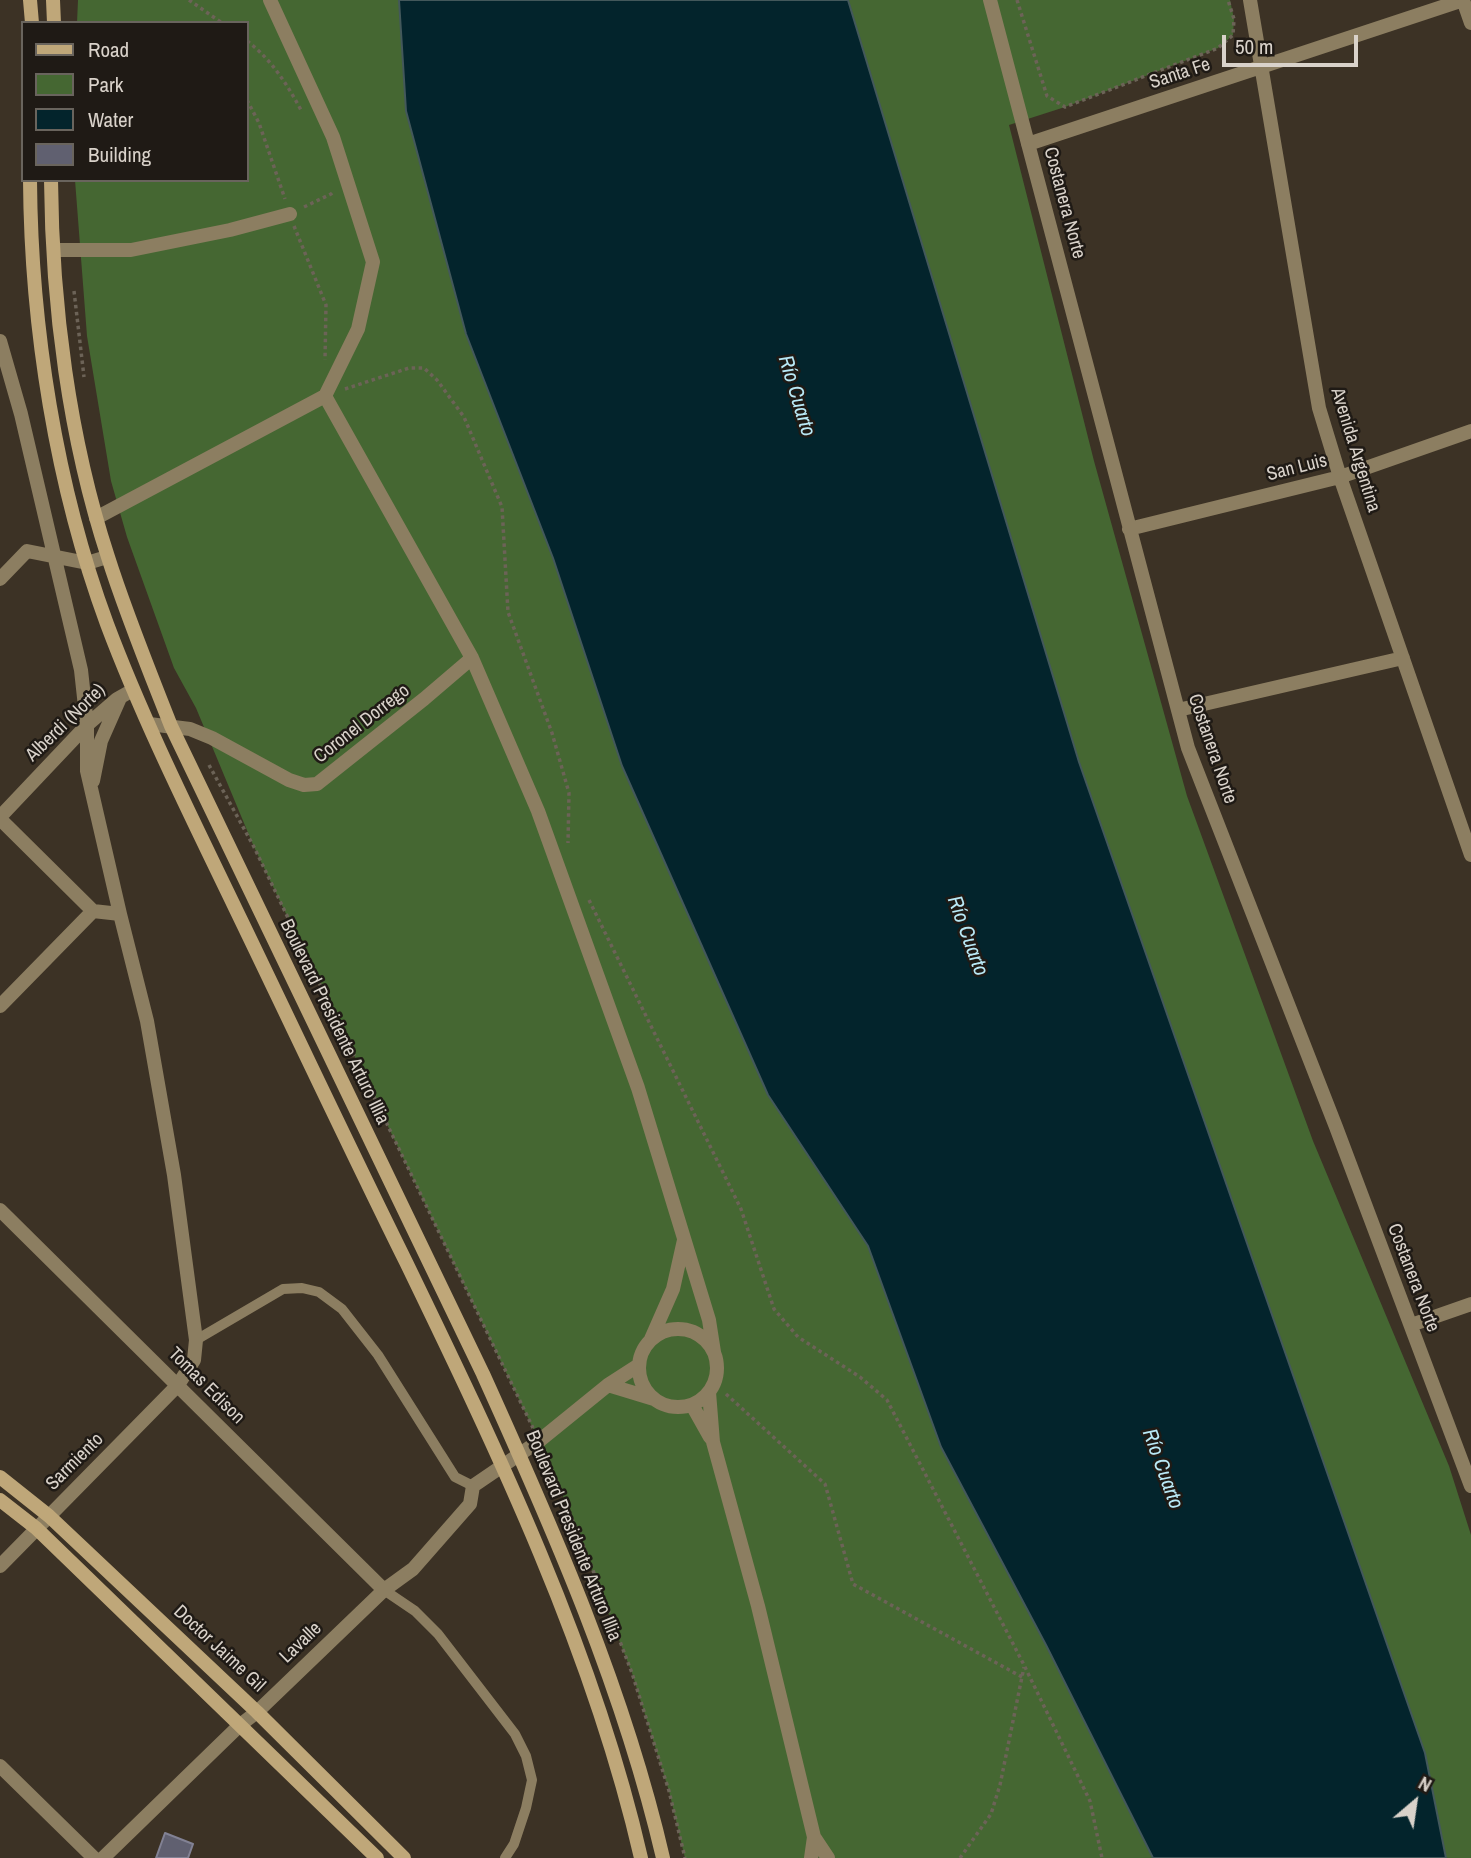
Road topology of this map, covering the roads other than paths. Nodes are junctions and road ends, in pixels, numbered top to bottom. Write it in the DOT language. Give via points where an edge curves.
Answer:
graph roads {
  1 [pos="30,0"];
  2 [pos="52,0"];
  3 [pos="270,0"];
  4 [pos="990,0"];
  5 [pos="1250,0"];
  6 [pos="1463,0"];
  7 [pos="32,21"];
  8 [pos="54,21"];
  9 [pos="1471,23"];
  10 [pos="1262,66"];
  11 [pos="1028,144"];
  12 [pos="30,182"];
  13 [pos="51,182"];
  14 [pos="290,214"];
  15 [pos="54,250"];
  16 [pos="0,341"];
  17 [pos="325,396"];
  18 [pos="1471,432"];
  19 [pos="1340,477"];
  20 [pos="96,519"];
  21 [pos="1129,529"];
  22 [pos="53,557"];
  23 [pos="107,557"];
  24 [pos="88,562"];
  25 [pos="0,579"];
  26 [pos="472,658"];
  27 [pos="1403,659"];
  28 [pos="127,693"];
  29 [pos="1178,710"];
  30 [pos="149,724"];
  31 [pos="87,725"];
  32 [pos="171,726"];
  33 [pos="91,789"];
  34 [pos="0,818"];
  35 [pos="1471,855"];
  36 [pos="93,911"];
  37 [pos="120,914"];
  38 [pos="0,1006"];
  39 [pos="0,1210"];
  40 [pos="684,1238"];
  41 [pos="1471,1304"];
  42 [pos="1411,1325"];
  43 [pos="651,1339"];
  44 [pos="196,1340"];
  45 [pos="713,1352"];
  46 [pos="639,1365"];
  47 [pos="178,1385"];
  48 [pos="608,1385"];
  49 [pos="711,1388"];
  50 [pos="654,1400"];
  51 [pos="692,1405"];
  52 [pos="713,1442"];
  53 [pos="520,1455"];
  54 [pos="502,1465"];
  55 [pos="0,1477"];
  56 [pos="473,1486"];
  57 [pos="1471,1486"];
  58 [pos="0,1500"];
  59 [pos="49,1516"];
  60 [pos="36,1528"];
  61 [pos="0,1566"];
  62 [pos="384,1590"];
  63 [pos="257,1712"];
  64 [pos="240,1725"];
  65 [pos="0,1766"];
  66 [pos="814,1836"];
  67 [pos="94,1858"];
  68 [pos="103,1858"];
  69 [pos="377,1858"];
  70 [pos="404,1858"];
  71 [pos="505,1858"];
  72 [pos="641,1858"];
  73 [pos="663,1858"];
  74 [pos="811,1858"];
  75 [pos="828,1858"];
  1 -- 7 [label="main road"];
  2 -- 8 [label="main road"];
  3 -- 17 [label="street" via="333,137 373,262 358,329"];
  4 -- 11 [label="street, Costanera Norte"];
  5 -- 10 [label="street, Avenida Argentina"];
  6 -- 9 [label="street"];
  6 -- 10 [label="street, Santa Fe"];
  10 -- 11 [label="street, Santa Fe"];
  10 -- 19 [label="street, Avenida Argentina" via="1319,408"];
  11 -- 21 [label="street, Costanera Norte"];
  12 -- 24 [label="main road, Boulevard Presidente Arturo Illia" via="44,365 57,447"];
  13 -- 15 [label="main road, Boulevard Presidente Arturo Illia"];
  14 -- 15 [label="street" via="131,250"];
  15 -- 20 [label="main road, Boulevard Presidente Arturo Illia" via="67,375"];
  16 -- 22 [label="street"];
  17 -- 20 [label="street"];
  17 -- 26 [label="street"];
  18 -- 19 [label="street, San Luis"];
  19 -- 21 [label="street, San Luis"];
  19 -- 27 [label="street, Avenida Argentina"];
  20 -- 23 [label="main road, Boulevard Presidente Arturo Illia"];
  21 -- 29 [label="street, Costanera Norte"];
  22 -- 24 [label="street"];
  22 -- 25 [label="street" via="27,551"];
  22 -- 31 [label="street" via="81,670"];
  23 -- 24 [label="street"];
  23 -- 32 [label="main road, Boulevard Presidente Arturo Illia"];
  24 -- 28 [label="main road, Boulevard Presidente Arturo Illia"];
  26 -- 32 [label="street, Coronel Dorrego" via="317,784 289,780 212,738"];
  26 -- 40 [label="street" via="538,811 638,1088"];
  27 -- 29 [label="street"];
  27 -- 35 [label="street, Avenida Argentina"];
  28 -- 30 [label="main road, Boulevard Presidente Arturo Illia"];
  28 -- 31 [label="street, Alberdi (Norte)"];
  28 -- 33 [label="street" via="101,741"];
  29 -- 42 [label="street, Costanera Norte" via="1188,748"];
  30 -- 32 [label="street, Coronel Dorrego"];
  30 -- 54 [label="main road, Boulevard Presidente Arturo Illia"];
  31 -- 33 [label="street"];
  31 -- 34 [label="street, Alberdi (Norte)"];
  32 -- 53 [label="main road, Boulevard Presidente Arturo Illia"];
  33 -- 37 [label="street"];
  34 -- 36 [label="street"];
  36 -- 37 [label="street"];
  36 -- 38 [label="street"];
  37 -- 44 [label="street" via="147,1021"];
  39 -- 47 [label="street, Tomas Edison"];
  40 -- 43 [label="street" via="673,1289"];
  40 -- 45 [label="street" via="709,1320"];
  41 -- 42 [label="street"];
  42 -- 57 [label="street, Costanera Norte"];
  43 -- 45 [label="street" via="661,1332 686,1330 707,1342"];
  43 -- 46 [label="street"];
  44 -- 47 [label="street, Sarmiento" via="194,1360"];
  44 -- 56 [label="lane" via="283,1289 319,1292 342,1309 378,1355 455,1477"];
  45 -- 49 [label="street" via="717,1373"];
  46 -- 48 [label="street"];
  46 -- 50 [label="street" via="645,1390"];
  47 -- 59 [label="street, Sarmiento"];
  47 -- 62 [label="street, Tomas Edison"];
  48 -- 50 [label="street"];
  48 -- 53 [label="street"];
  49 -- 51 [label="street"];
  49 -- 52 [label="street"];
  50 -- 51 [label="street" via="666,1406"];
  51 -- 52 [label="street"];
  52 -- 66 [label="street"];
  53 -- 54 [label="street"];
  53 -- 73 [label="main road, Boulevard Presidente Arturo Illia" via="586,1612 630,1735"];
  54 -- 56 [label="street"];
  54 -- 72 [label="main road, Boulevard Presidente Arturo Illia" via="566,1620 614,1754"];
  55 -- 59 [label="main road, Doctor Jaime Gil"];
  56 -- 62 [label="street, Lavalle" via="470,1504 456,1522 413,1569"];
  58 -- 60 [label="main road, Doctor Jaime Gil"];
  59 -- 60 [label="street, Sarmiento"];
  59 -- 63 [label="main road, Doctor Jaime Gil"];
  60 -- 61 [label="street, Sarmiento"];
  60 -- 64 [label="main road, Doctor Jaime Gil"];
  62 -- 63 [label="street, Lavalle"];
  62 -- 71 [label="lane" via="438,1634 515,1734 526,1756 532,1780 514,1844"];
  63 -- 64 [label="street, Lavalle"];
  63 -- 70 [label="main road, Doctor Jaime Gil"];
  64 -- 68 [label="street, Lavalle"];
  64 -- 69 [label="main road, Doctor Jaime Gil"];
  65 -- 67 [label="street"];
  66 -- 74 [label="street"];
  66 -- 75 [label="street"];
}
